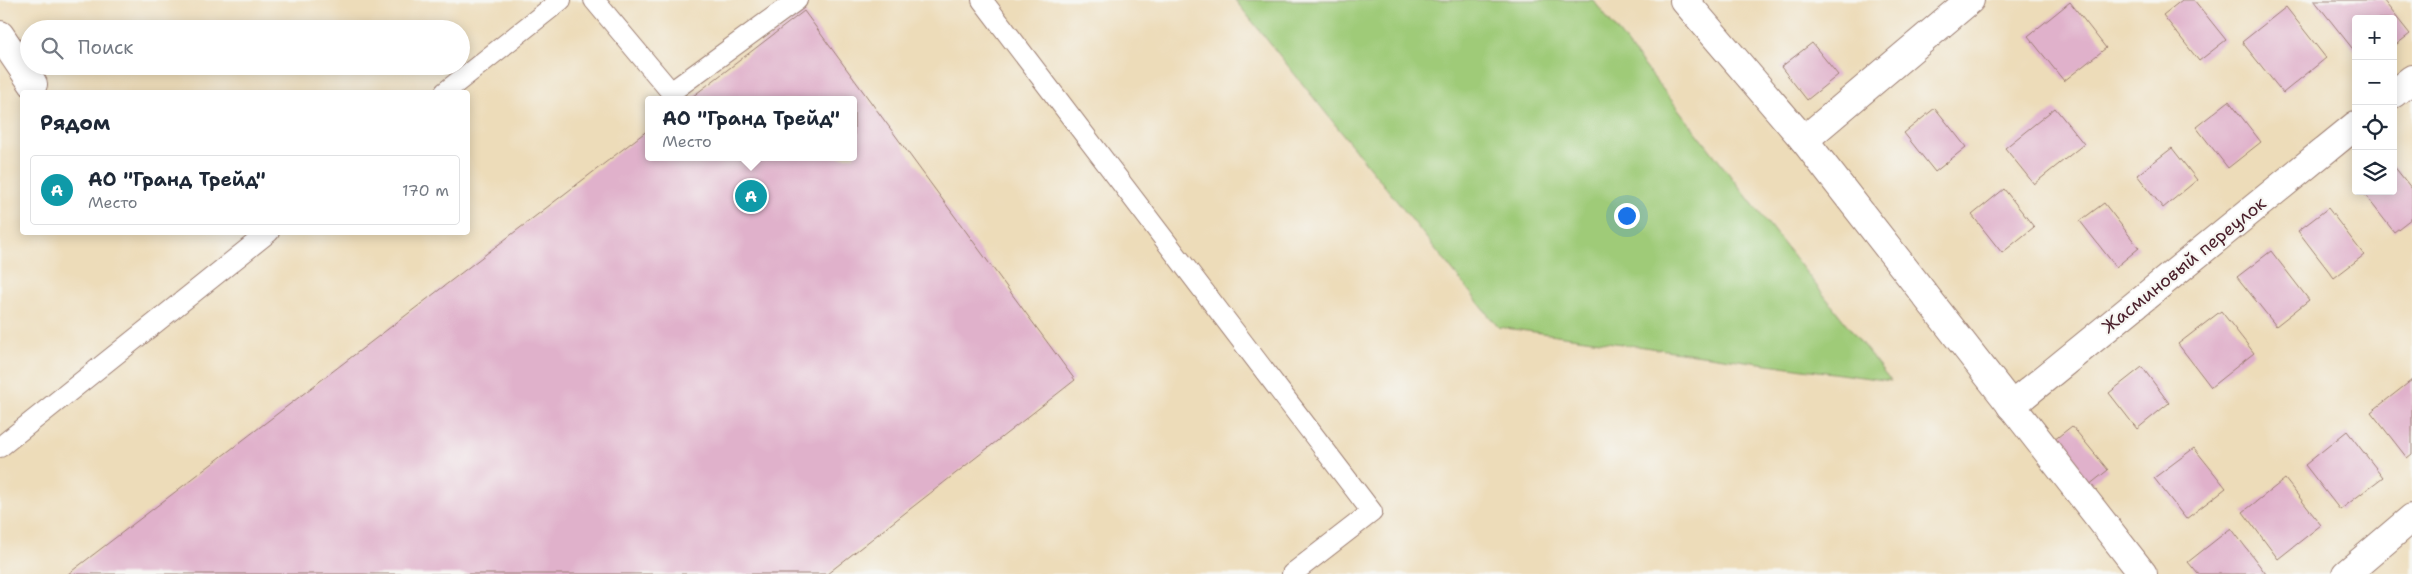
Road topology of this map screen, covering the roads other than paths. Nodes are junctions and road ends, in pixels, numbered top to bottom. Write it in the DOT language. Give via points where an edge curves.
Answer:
graph roads {
  1 [pos="561,0"];
  2 [pos="594,0"];
  3 [pos="797,0"];
  4 [pos="982,0"];
  5 [pos="1684,0"];
  6 [pos="1970,0"];
  7 [pos="0,35"];
  8 [pos="20,65"];
  9 [pos="470,72"];
  10 [pos="27,75"];
  11 [pos="466,75"];
  12 [pos="2412,79"];
  13 [pos="33,84"];
  14 [pos="448,90"];
  15 [pos="2397,91"];
  16 [pos="2352,128"];
  17 [pos="1804,140"];
  18 [pos="265,235"];
  19 [pos="2011,406"];
  20 [pos="0,447"];
  21 [pos="2412,518"];
  22 [pos="1292,574"];
  23 [pos="2143,574"];
  24 [pos="2346,574"];
  1 -- 9 [label="lane"];
  2 -- 3 [label="lane" via="671,92"];
  4 -- 22 [label="lane" via="1372,512"];
  5 -- 17 [label="street"];
  6 -- 17 [label="street"];
  7 -- 8 [label="street"];
  10 -- 13 [label="street"];
  11 -- 14 [label="lane"];
  12 -- 15 [label="street"];
  16 -- 19 [label="street, Жасминовый переулок"];
  17 -- 19 [label="street"];
  18 -- 20 [label="lane"];
  19 -- 23 [label="street"];
  21 -- 24 [label="street"];
}
